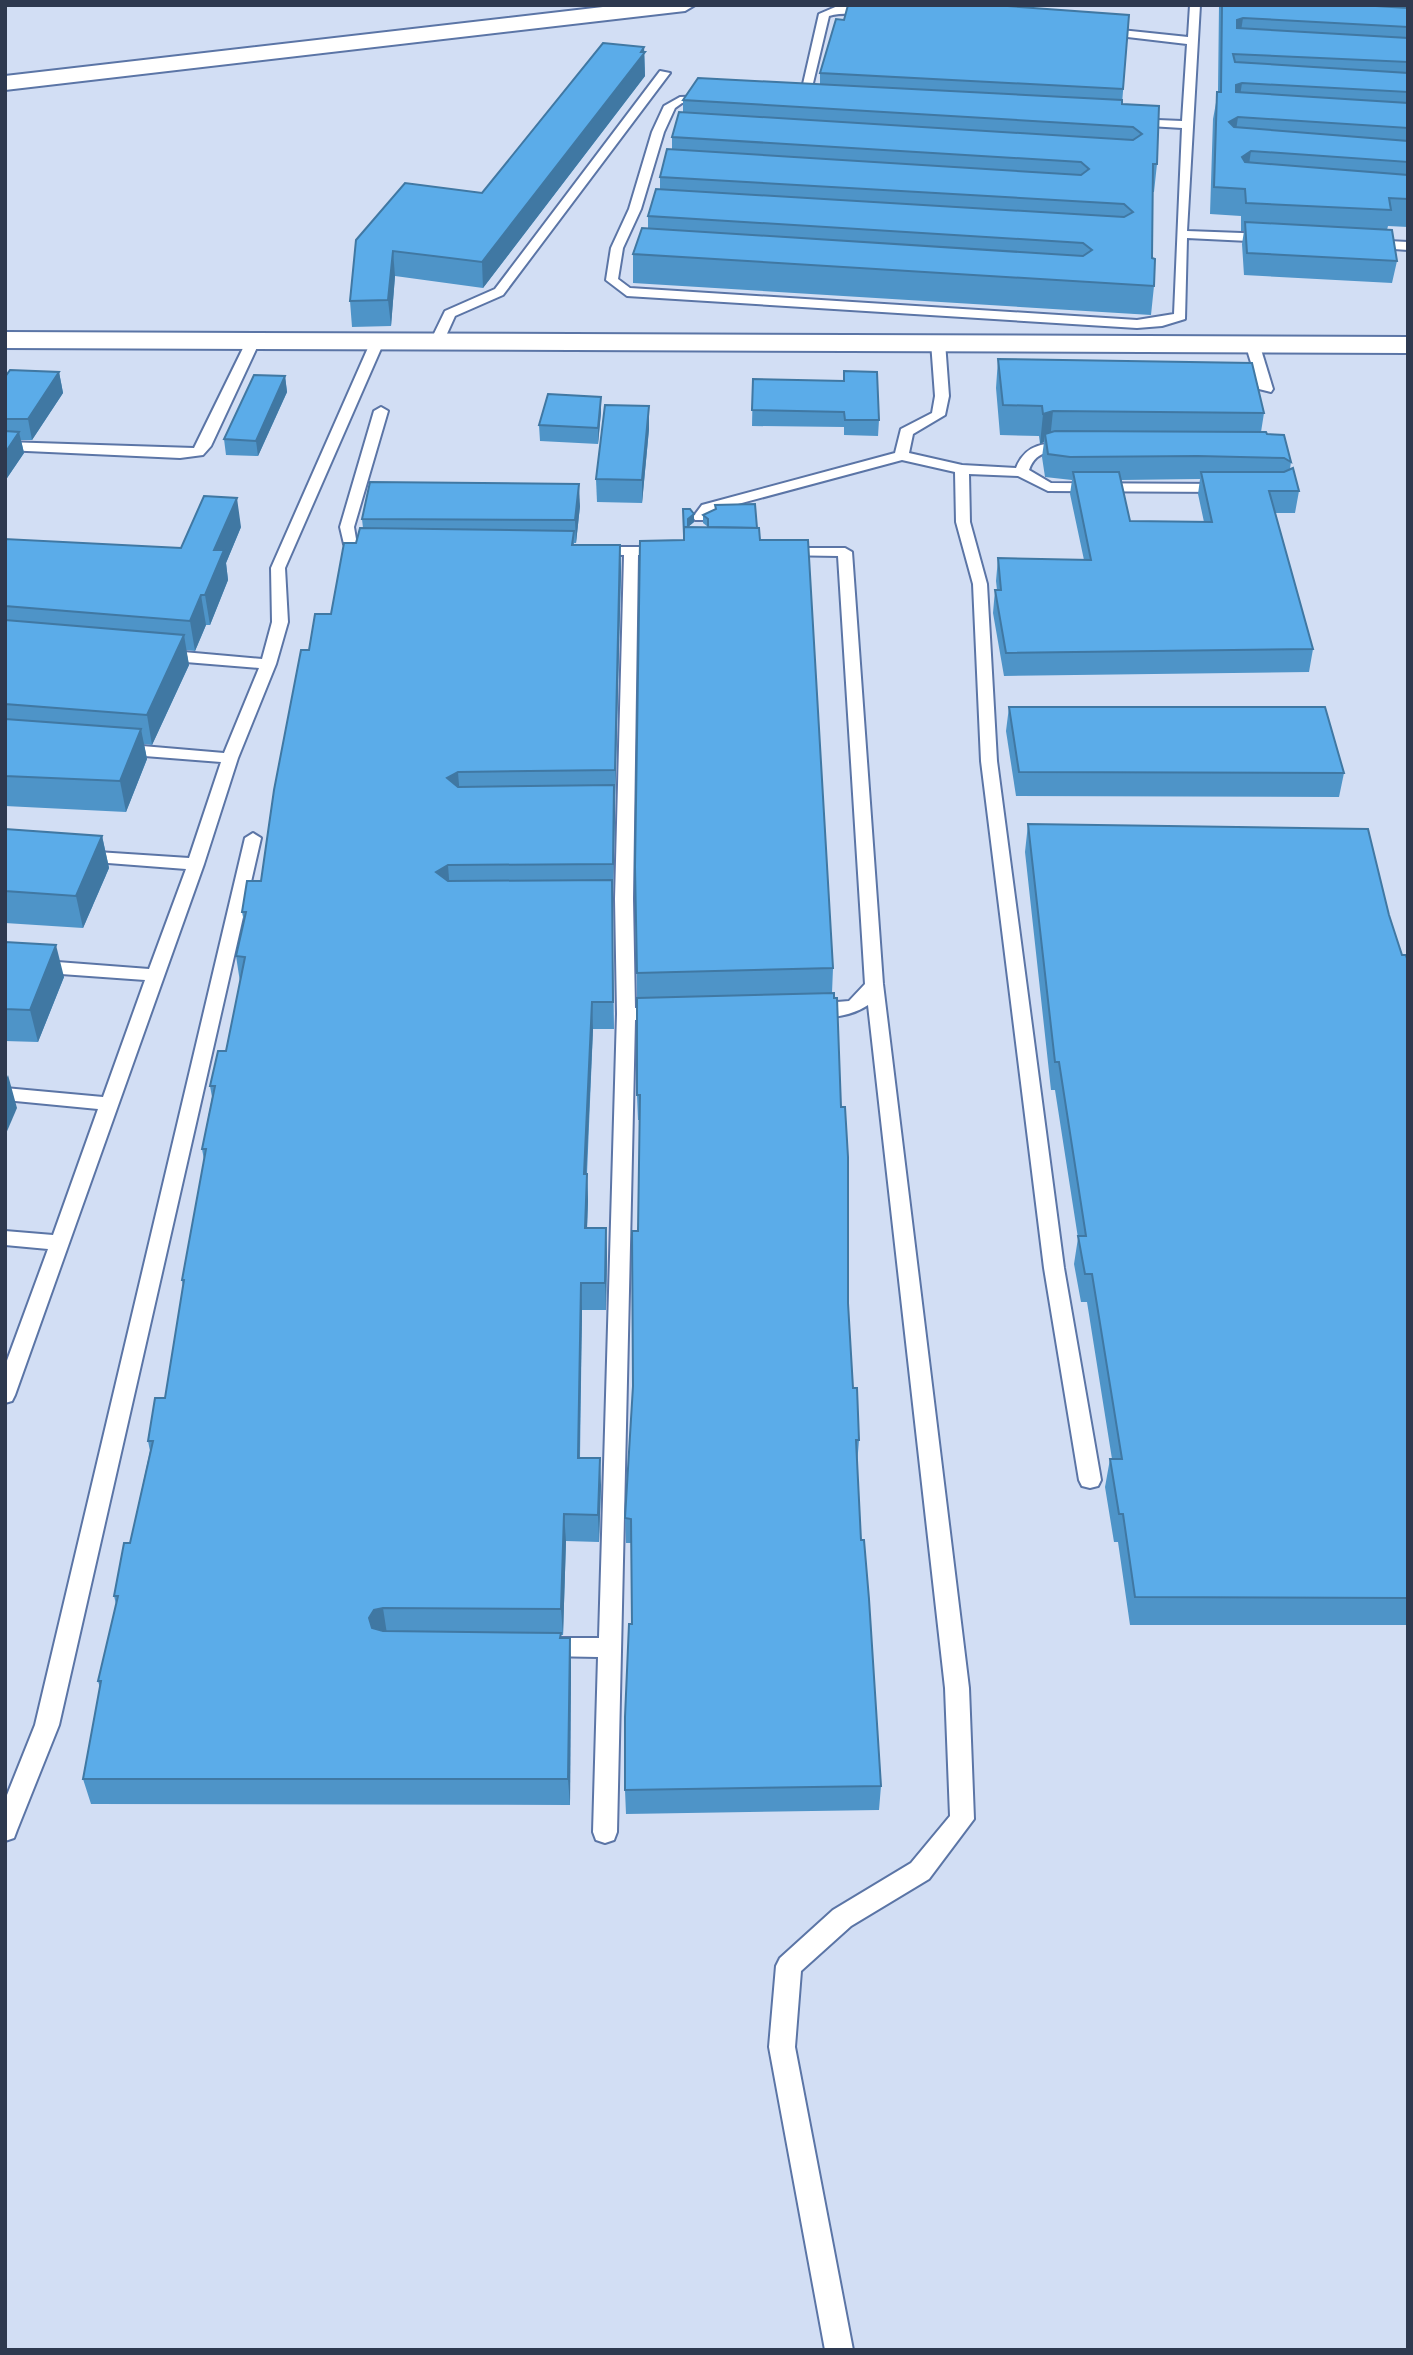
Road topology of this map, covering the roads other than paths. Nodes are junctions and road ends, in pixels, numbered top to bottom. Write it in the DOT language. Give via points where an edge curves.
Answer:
graph roads {
  1 [pos="685,5"];
  2 [pos="1195,5"];
  3 [pos="881,10"];
  4 [pos="1088,30"];
  5 [pos="1191,41"];
  6 [pos="664,73"];
  7 [pos="5,83"];
  8 [pos="725,100"];
  9 [pos="816,105"];
  10 [pos="1119,122"];
  11 [pos="1188,125"];
  12 [pos="657,132"];
  13 [pos="671,133"];
  14 [pos="645,169"];
  15 [pos="659,170"];
  16 [pos="635,209"];
  17 [pos="649,210"];
  18 [pos="1181,234"];
  19 [pos="1287,239"];
  20 [pos="1354,243"];
  21 [pos="1408,246"];
  22 [pos="5,340"];
  23 [pos="938,342"];
  24 [pos="252,343"];
  25 [pos="376,344"];
  26 [pos="436,344"];
  27 [pos="1252,344"];
  28 [pos="1408,345"];
  29 [pos="1265,389"];
  30 [pos="381,411"];
  31 [pos="5,446"];
  32 [pos="1090,447"];
  33 [pos="902,456"];
  34 [pos="961,469"];
  35 [pos="1021,472"];
  36 [pos="1239,488"];
  37 [pos="700,517"];
  38 [pos="387,549"];
  39 [pos="577,551"];
  40 [pos="631,551"];
  41 [pos="685,552"];
  42 [pos="765,552"];
  43 [pos="143,654"];
  44 [pos="268,664"];
  45 [pos="98,748"];
  46 [pos="230,758"];
  47 [pos="253,838"];
  48 [pos="60,854"];
  49 [pos="196,864"];
  50 [pos="5,964"];
  51 [pos="156,975"];
  52 [pos="874,984"];
  53 [pos="797,1010"];
  54 [pos="679,1013"];
  55 [pos="626,1014"];
  56 [pos="5,1094"];
  57 [pos="110,1104"];
  58 [pos="5,1238"];
  59 [pos="60,1243"];
  60 [pos="5,1395"];
  61 [pos="1090,1480"];
  62 [pos="527,1647"];
  63 [pos="611,1648"];
  64 [pos="5,1830"];
  65 [pos="605,1832"];
  66 [pos="839,2350"];
  1 -- 7 [label="street"];
  2 -- 5 [label="lane"];
  3 -- 9 [label="lane" via="842,8 824,14 795,104"];
  4 -- 5 [label="lane"];
  5 -- 11 [label="lane"];
  6 -- 26 [label="lane" via="499,292 450,313"];
  8 -- 12 [label="lane" via="680,100 670,106"];
  10 -- 11 [label="lane"];
  11 -- 18 [label="lane"];
  12 -- 13 [label="lane"];
  12 -- 14 [label="lane"];
  14 -- 15 [label="lane"];
  14 -- 16 [label="lane"];
  16 -- 17 [label="lane"];
  16 -- 18 [label="lane" via="612,280 627,292 1137,324 1180,316"];
  18 -- 19 [label="lane"];
  20 -- 21 [label="lane"];
  22 -- 24 [label="street"];
  23 -- 26 [label="street"];
  23 -- 27 [label="street"];
  23 -- 33 [label="lane" via="942,396 938,415 906,432"];
  24 -- 25 [label="street"];
  24 -- 31 [label="lane" via="198,452"];
  25 -- 26 [label="street"];
  25 -- 44 [label="lane" via="278,568 280,622"];
  27 -- 28 [label="street"];
  27 -- 29 [label="lane"];
  30 -- 38 [label="lane" via="347,527 349,541 360,548"];
  32 -- 35 [label="lane" via="1032,451"];
  33 -- 34 [label="lane"];
  33 -- 37 [label="lane" via="707,508"];
  34 -- 35 [label="lane"];
  34 -- 61 [label="lane" via="963,522 980,584 989,761 1054,1268"];
  35 -- 36 [label="lane" via="1048,487"];
  39 -- 40 [label="lane"];
  40 -- 41 [label="lane"];
  40 -- 55 [label="lane" via="617,899"];
  42 -- 52 [label="lane" via="845,552"];
  43 -- 44 [label="lane"];
  44 -- 46 [label="lane"];
  45 -- 46 [label="lane"];
  46 -- 49 [label="lane"];
  47 -- 64 [label="lane" via="47,1725"];
  48 -- 49 [label="lane"];
  49 -- 51 [label="lane"];
  50 -- 51 [label="lane"];
  51 -- 57 [label="lane"];
  52 -- 53 [label="lane" via="864,1001 852,1009"];
  52 -- 66 [label="lane" via="957,1688 962,1819 920,1871 842,1918 789,1966 782,2047"];
  54 -- 55 [label="lane"];
  55 -- 63 [label="lane"];
  56 -- 57 [label="lane"];
  57 -- 59 [label="lane"];
  58 -- 59 [label="lane"];
  59 -- 60 [label="lane"];
  62 -- 63 [label="lane"];
  63 -- 65 [label="lane"];
}
